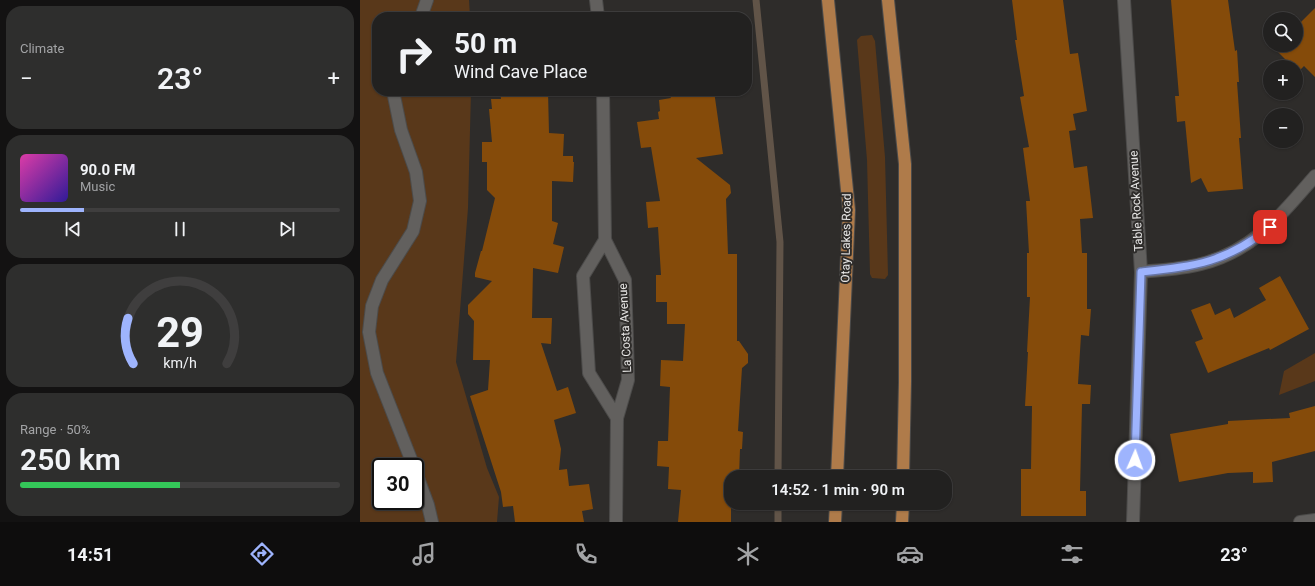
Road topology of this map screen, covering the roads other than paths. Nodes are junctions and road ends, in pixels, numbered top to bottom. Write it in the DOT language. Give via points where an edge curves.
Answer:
graph roads {
  1 [pos="427,0"];
  2 [pos="596,0"];
  3 [pos="828,0"];
  4 [pos="888,0"];
  5 [pos="1124,0"];
  6 [pos="423,12"];
  7 [pos="597,12"];
  8 [pos="394,96"];
  9 [pos="603,96"];
  10 [pos="1315,176"];
  11 [pos="605,240"];
  12 [pos="1141,272"];
  13 [pos="617,418"];
  14 [pos="410,458"];
  15 [pos="837,470"];
  16 [pos="903,470"];
  17 [pos="424,494"];
  18 [pos="836,510"];
  19 [pos="902,510"];
  20 [pos="1315,520"];
  21 [pos="432,522"];
  22 [pos="616,522"];
  23 [pos="835,522"];
  24 [pos="902,522"];
  25 [pos="1133,522"];
  26 [pos="1300,522"];
  1 -- 6 [label="street"];
  2 -- 7 [label="street"];
  3 -- 15 [label="main road, Otay Lakes Road" via="849,210"];
  4 -- 16 [label="main road" via="905,164"];
  5 -- 12 [label="street, Table Rock Avenue"];
  8 -- 14 [label="street" via="401,130 416,172 420,201 413,232 382,280 372,306 369,332 377,373"];
  9 -- 11 [label="street, La Costa Avenue"];
  10 -- 12 [label="street" via="1270,227 1241,248 1222,258 1201,264"];
  11 -- 13 [label="street, La Costa Avenue" via="625,280 628,380"];
  11 -- 13 [label="street" via="583,276 589,373"];
  12 -- 25 [label="street, Table Rock Avenue"];
  13 -- 22 [label="street, La Costa Avenue"];
  17 -- 21 [label="street"];
  18 -- 23 [label="main road"];
  19 -- 24 [label="main road"];
  20 -- 26 [label="street"];
}
